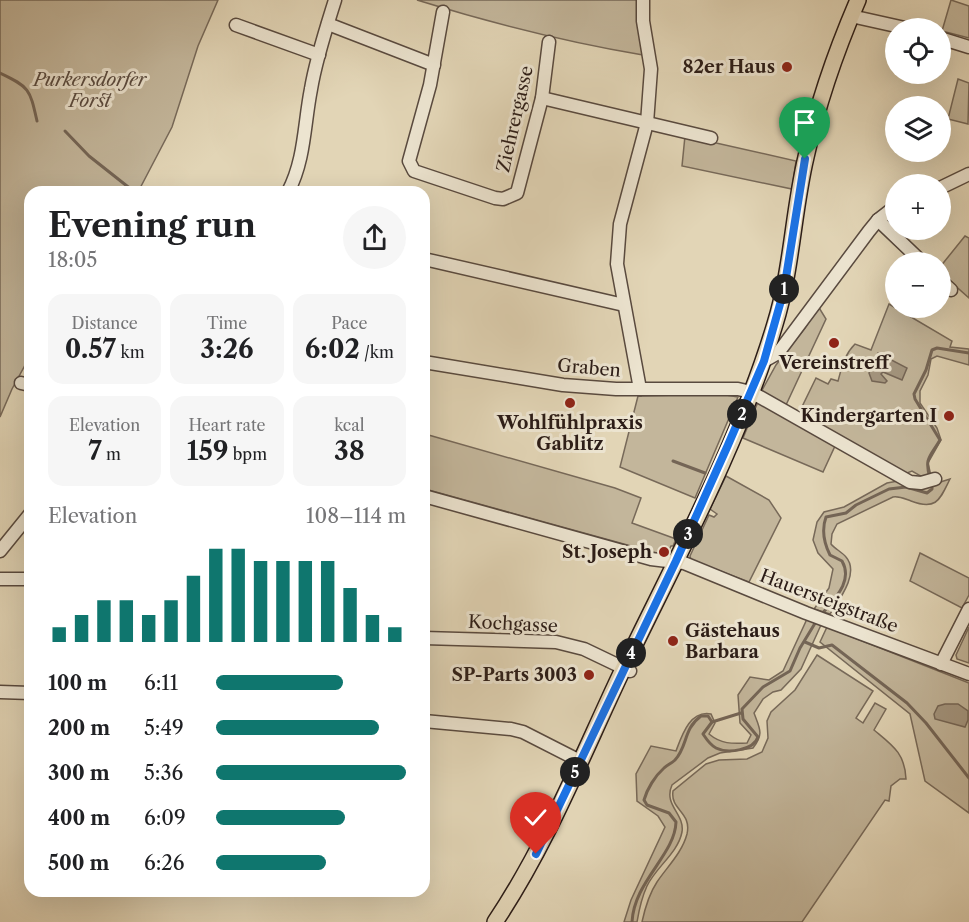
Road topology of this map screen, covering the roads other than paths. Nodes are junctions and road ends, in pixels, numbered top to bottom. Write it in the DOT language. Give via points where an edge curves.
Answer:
graph roads {
  1 [pos="335,0"];
  2 [pos="643,0"];
  3 [pos="858,0"];
  4 [pos="443,12"];
  5 [pos="851,16"];
  6 [pos="328,24"];
  7 [pos="885,24"];
  8 [pos="236,25"];
  9 [pos="951,41"];
  10 [pos="549,42"];
  11 [pos="969,47"];
  12 [pos="319,56"];
  13 [pos="434,65"];
  14 [pos="542,98"];
  15 [pos="647,123"];
  16 [pos="711,138"];
  17 [pos="969,174"];
  18 [pos="951,183"];
  19 [pos="290,186"];
  20 [pos="885,215"];
  21 [pos="878,220"];
  22 [pos="912,252"];
  23 [pos="430,260"];
  24 [pos="624,305"];
  25 [pos="764,361"];
  26 [pos="430,363"];
  27 [pos="640,389"];
  28 [pos="751,392"];
  29 [pos="930,480"];
  30 [pos="430,498"];
  31 [pos="24,521"];
  32 [pos="0,551"];
  33 [pos="676,561"];
  34 [pos="0,579"];
  35 [pos="24,579"];
  36 [pos="969,609"];
  37 [pos="430,638"];
  38 [pos="941,664"];
  39 [pos="627,669"];
  40 [pos="969,674"];
  41 [pos="0,692"];
  42 [pos="24,693"];
  43 [pos="430,722"];
  44 [pos="580,761"];
  45 [pos="495,922"];
  1 -- 6 [label="street"];
  2 -- 15 [label="street" via="651,69"];
  3 -- 5 [label="main road"];
  4 -- 13 [label="street"];
  5 -- 7 [label="street"];
  5 -- 25 [label="main road" via="816,115 784,290"];
  6 -- 12 [label="street"];
  6 -- 13 [label="street"];
  8 -- 12 [label="street"];
  9 -- 11 [label="street"];
  10 -- 14 [label="street, Ziehrergasse"];
  12 -- 19 [label="street" via="298,168"];
  13 -- 14 [label="street, Ziehrergasse" via="410,160 414,171 503,200 516,193"];
  14 -- 15 [label="street"];
  15 -- 16 [label="street"];
  15 -- 24 [label="street" via="617,246"];
  17 -- 18 [label="street"];
  20 -- 21 [label="street"];
  21 -- 22 [label="street"];
  21 -- 25 [label="street" via="778,353"];
  23 -- 24 [label="street"];
  24 -- 27 [label="street"];
  25 -- 28 [label="main road"];
  26 -- 27 [label="street, Graben" via="561,385"];
  27 -- 28 [label="street, Graben"];
  28 -- 29 [label="street" via="910,482"];
  28 -- 33 [label="main road"];
  30 -- 33 [label="street, Hauersteigstraße" via="651,559"];
  31 -- 32 [label="street"];
  33 -- 38 [label="street, Hauersteigstraße"];
  33 -- 39 [label="main road"];
  34 -- 35 [label="street"];
  36 -- 38 [label="street"];
  37 -- 39 [label="street, Kochgasse" via="556,642 584,649"];
  38 -- 40 [label="street, Hauersteigstraße"];
  39 -- 44 [label="main road"];
  41 -- 42 [label="street"];
  43 -- 44 [label="street" via="523,732"];
  44 -- 45 [label="main road" via="536,854"];
}
